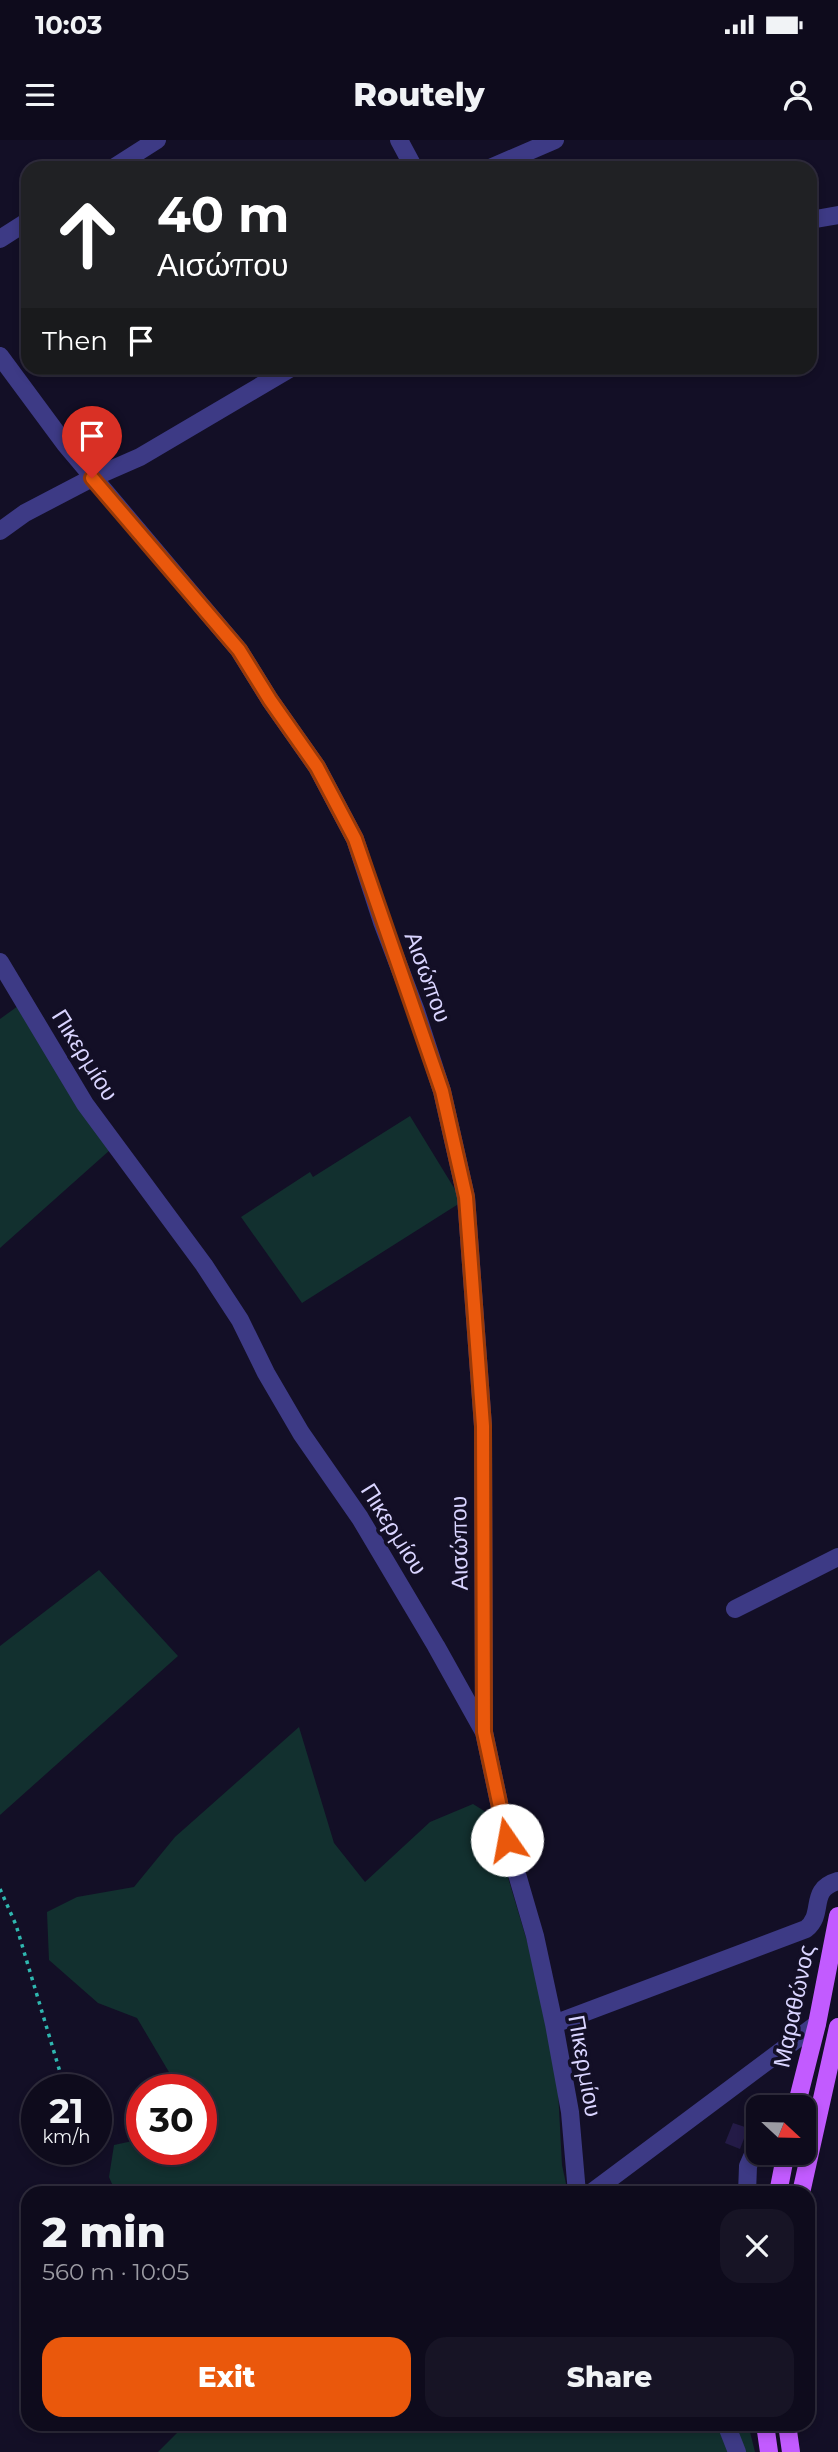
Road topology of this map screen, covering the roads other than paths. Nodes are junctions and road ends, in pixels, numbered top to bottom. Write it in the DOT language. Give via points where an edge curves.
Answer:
graph roads {
  1 [pos="157,140"];
  2 [pos="398,140"];
  3 [pos="555,140"];
  4 [pos="124,161"];
  5 [pos="410,161"];
  6 [pos="506,161"];
  7 [pos="838,215"];
  8 [pos="817,219"];
  9 [pos="21,226"];
  10 [pos="0,239"];
  11 [pos="0,356"];
  12 [pos="280,375"];
  13 [pos="92,478"];
  14 [pos="0,531"];
  15 [pos="0,962"];
  16 [pos="838,1557"];
  17 [pos="734,1609"];
  18 [pos="484,1732"];
  19 [pos="838,1881"];
  20 [pos="838,1916"];
  21 [pos="554,2024"];
  22 [pos="817,2024"];
  23 [pos="838,2028"];
  24 [pos="798,2095"];
  25 [pos="748,2165"];
  26 [pos="783,2165"];
  27 [pos="576,2186"];
  28 [pos="599,2186"];
  29 [pos="747,2186"];
  30 [pos="779,2186"];
  31 [pos="803,2186"];
  32 [pos="729,2431"];
  33 [pos="766,2431"];
  34 [pos="788,2431"];
  35 [pos="737,2452"];
  36 [pos="769,2452"];
  37 [pos="791,2452"];
  1 -- 4 [label="street"];
  2 -- 5 [label="street"];
  3 -- 6 [label="street"];
  7 -- 8 [label="street"];
  9 -- 10 [label="street"];
  11 -- 13 [label="street, Αισώπου"];
  12 -- 13 [label="street" via="140,457"];
  13 -- 14 [label="street"];
  13 -- 18 [label="street, Αισώπου" via="239,650 317,767 355,839 442,1091 466,1197 483,1426"];
  15 -- 18 [label="street, Πικερμίου" via="85,1104 240,1320 301,1433 360,1518"];
  16 -- 17 [label="street"];
  18 -- 21 [label="street, Πικερμίου"];
  19 -- 21 [label="street" via="818,1894 816,1916 806,1929"];
  20 -- 22 [label="main road, Μαραθώνος"];
  21 -- 27 [label="street, Πικερμίου" via="570,2112"];
  22 -- 24 [label="main road, Μαραθώνος"];
  22 -- 28 [label="street"];
  23 -- 31 [label="main road, Μαραθώνος"];
  25 -- 29 [label="street"];
  26 -- 30 [label="main road"];
  32 -- 35 [label="street"];
  33 -- 36 [label="main road"];
  34 -- 37 [label="main road"];
}
